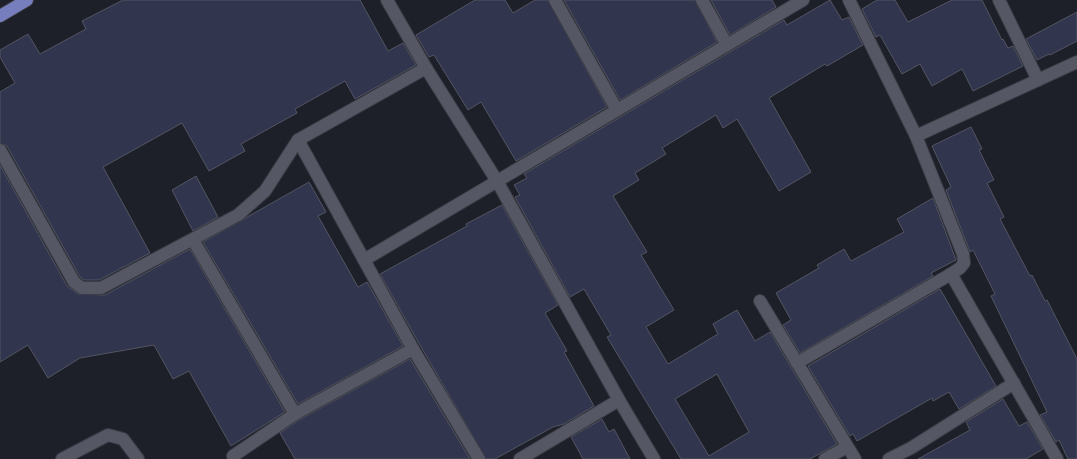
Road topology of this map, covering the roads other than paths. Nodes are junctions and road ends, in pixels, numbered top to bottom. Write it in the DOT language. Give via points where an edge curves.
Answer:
graph roads {
  1 [pos="27,0"];
  2 [pos="386,0"];
  3 [pos="555,0"];
  4 [pos="702,0"];
  5 [pos="803,0"];
  6 [pos="849,0"];
  7 [pos="999,0"];
  8 [pos="0,16"];
  9 [pos="727,45"];
  10 [pos="1077,62"];
  11 [pos="426,68"];
  12 [pos="1038,80"];
  13 [pos="617,110"];
  14 [pos="916,136"];
  15 [pos="298,140"];
  16 [pos="0,150"];
  17 [pos="497,181"];
  18 [pos="193,240"];
  19 [pos="364,260"];
  20 [pos="951,274"];
  21 [pos="760,301"];
  22 [pos="413,348"];
  23 [pos="797,363"];
  24 [pos="1014,383"];
  25 [pos="619,400"];
  26 [pos="295,414"];
  27 [pos="847,447"];
  28 [pos="914,454"];
  29 [pos="233,456"];
  30 [pos="62,459"];
  31 [pos="138,459"];
  32 [pos="479,459"];
  33 [pos="520,459"];
  34 [pos="654,459"];
  35 [pos="825,459"];
  36 [pos="855,459"];
  37 [pos="889,459"];
  38 [pos="1057,459"];
  1 -- 8 [label="main road"];
  2 -- 11 [label="street"];
  3 -- 13 [label="street"];
  4 -- 9 [label="street"];
  5 -- 9 [label="street"];
  6 -- 14 [label="street"];
  7 -- 12 [label="street"];
  9 -- 13 [label="street"];
  10 -- 12 [label="street"];
  11 -- 15 [label="street"];
  11 -- 17 [label="street"];
  12 -- 14 [label="street"];
  13 -- 17 [label="street"];
  14 -- 20 [label="street" via="963,254 964,263"];
  15 -- 18 [label="street" via="264,191 238,215"];
  15 -- 19 [label="street"];
  16 -- 18 [label="street" via="74,282 82,288 101,288"];
  17 -- 19 [label="street"];
  17 -- 25 [label="street"];
  18 -- 26 [label="street"];
  19 -- 22 [label="street"];
  20 -- 23 [label="street"];
  20 -- 24 [label="street"];
  21 -- 23 [label="street"];
  22 -- 26 [label="street"];
  22 -- 32 [label="street"];
  23 -- 27 [label="street"];
  24 -- 28 [label="street"];
  24 -- 38 [label="street"];
  25 -- 33 [label="street"];
  25 -- 34 [label="street"];
  26 -- 29 [label="street"];
  27 -- 35 [label="street"];
  27 -- 36 [label="street"];
  28 -- 37 [label="street"];
  30 -- 31 [label="street" via="108,435 123,439"];
}
